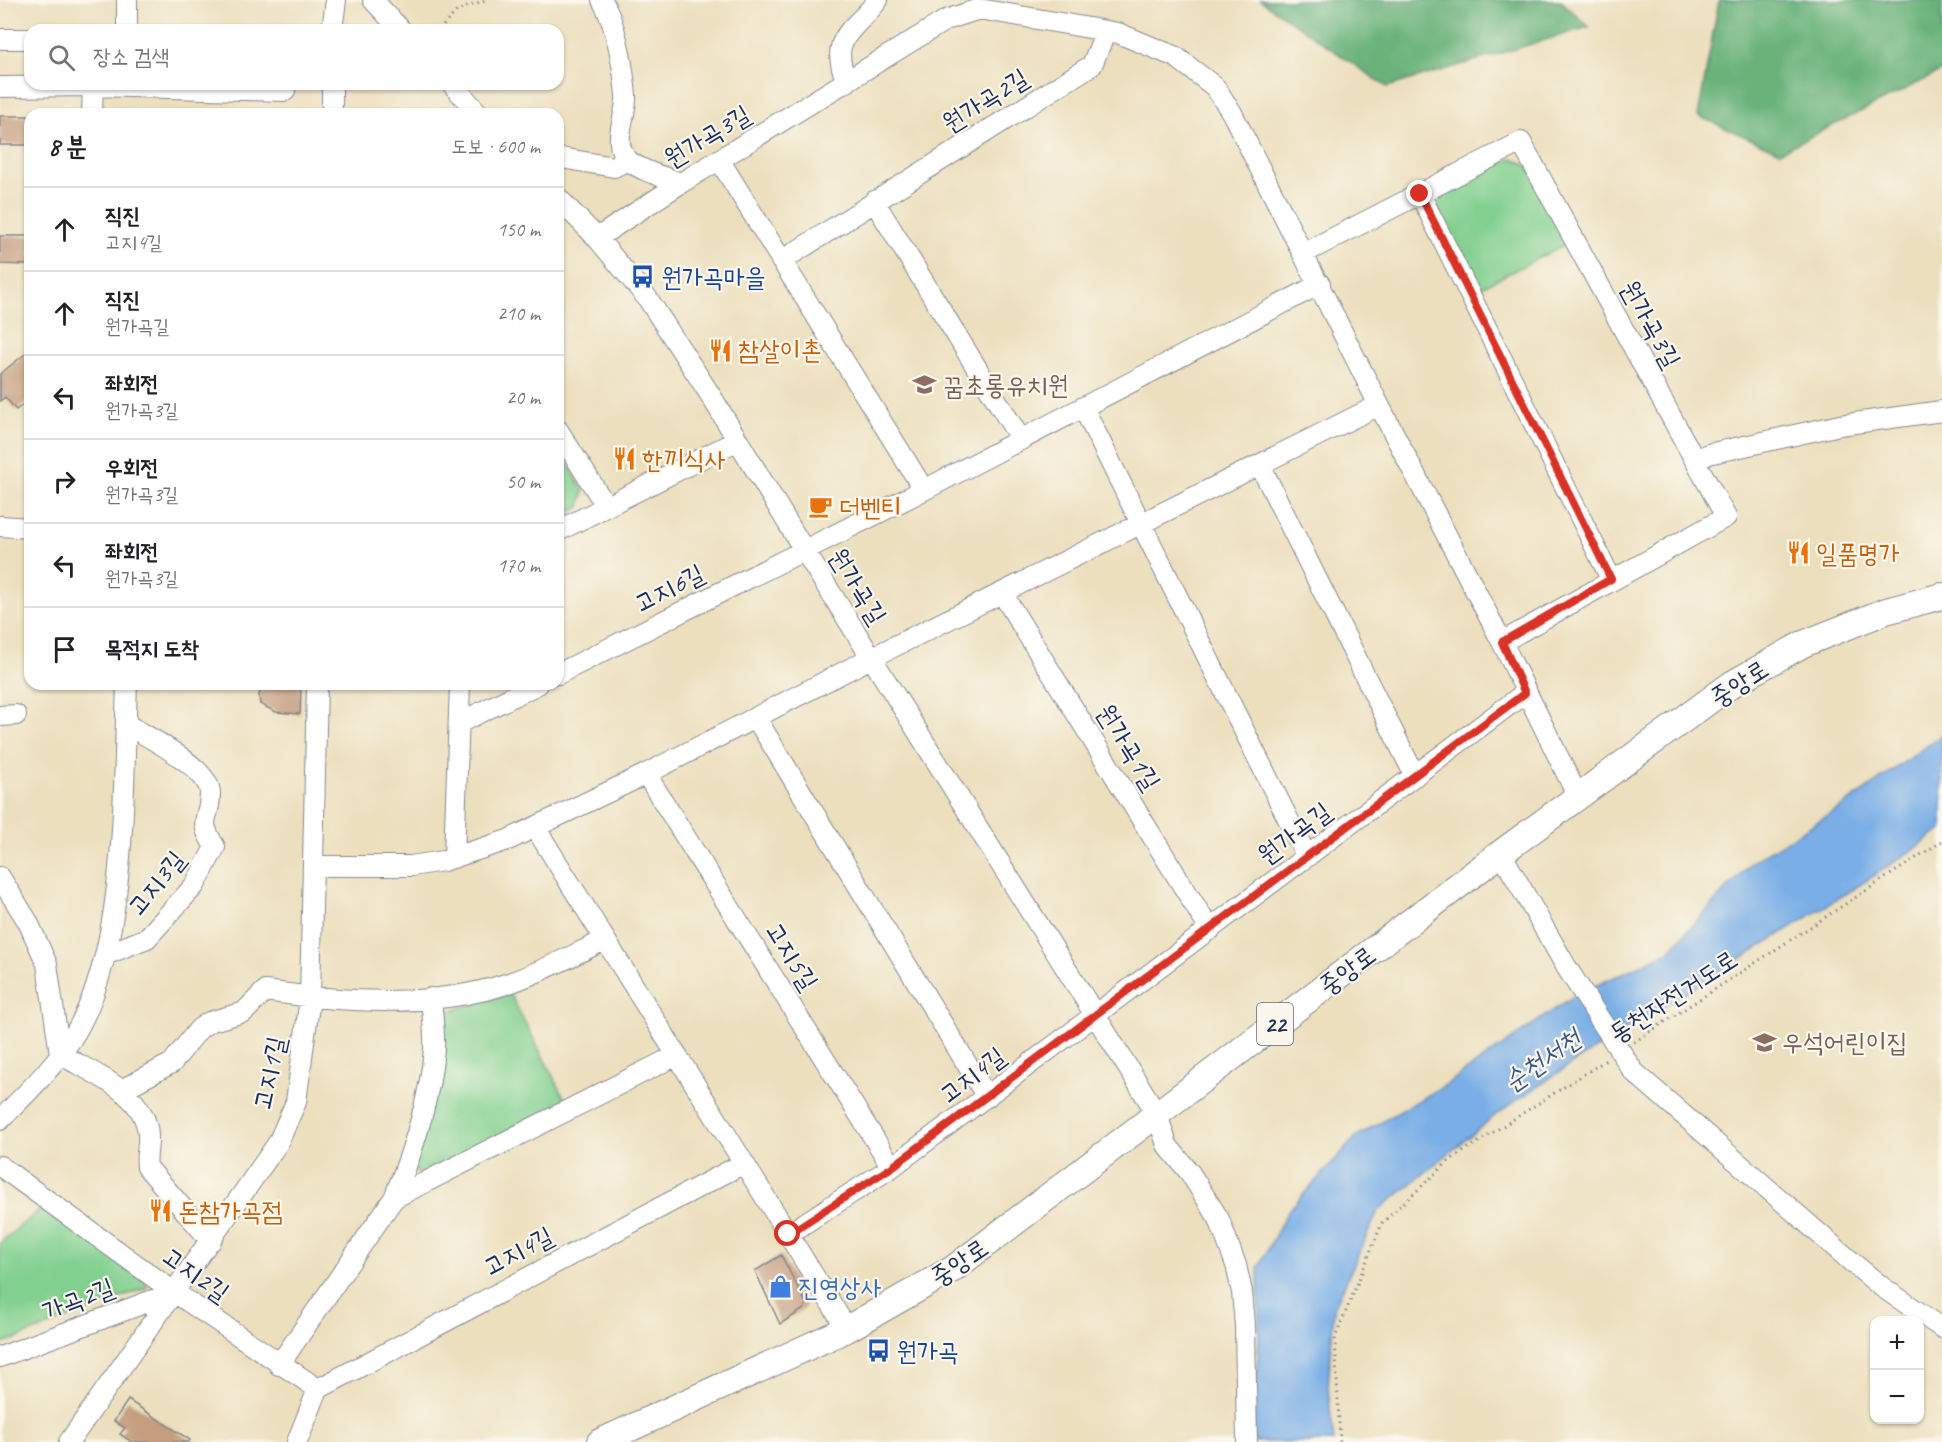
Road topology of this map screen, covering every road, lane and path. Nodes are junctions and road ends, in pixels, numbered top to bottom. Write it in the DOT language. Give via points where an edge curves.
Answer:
graph roads {
  1 [pos="128,0"];
  2 [pos="336,0"];
  3 [pos="373,0"];
  4 [pos="485,0"];
  5 [pos="602,0"];
  6 [pos="878,0"];
  7 [pos="1027,8"];
  8 [pos="127,24"];
  9 [pos="333,24"];
  10 [pos="395,24"];
  11 [pos="445,24"];
  12 [pos="1106,31"];
  13 [pos="0,39"];
  14 [pos="24,39"];
  15 [pos="847,82"];
  16 [pos="0,87"];
  17 [pos="24,87"];
  18 [pos="93,90"];
  19 [pos="247,90"];
  20 [pos="332,90"];
  21 [pos="457,90"];
  22 [pos="285,91"];
  23 [pos="92,108"];
  24 [pos="332,108"];
  25 [pos="474,108"];
  26 [pos="564,159"];
  27 [pos="628,160"];
  28 [pos="720,160"];
  29 [pos="681,183"];
  30 [pos="1420,194"];
  31 [pos="874,201"];
  32 [pos="564,204"];
  33 [pos="597,238"];
  34 [pos="1304,253"];
  35 [pos="781,261"];
  36 [pos="1320,284"];
  37 [pos="1379,405"];
  38 [pos="1083,407"];
  39 [pos="1942,411"];
  40 [pos="564,440"];
  41 [pos="738,440"];
  42 [pos="1021,440"];
  43 [pos="1696,460"];
  44 [pos="1260,465"];
  45 [pos="924,490"];
  46 [pos="606,506"];
  47 [pos="1142,524"];
  48 [pos="0,526"];
  49 [pos="24,528"];
  50 [pos="564,528"];
  51 [pos="804,550"];
  52 [pos="1611,579"];
  53 [pos="1002,593"];
  54 [pos="1942,596"];
  55 [pos="1502,642"];
  56 [pos="871,658"];
  57 [pos="564,671"];
  58 [pos="127,690"];
  59 [pos="317,690"];
  60 [pos="460,690"];
  61 [pos="526,690"];
  62 [pos="1525,693"];
  63 [pos="756,718"];
  64 [pos="459,723"];
  65 [pos="126,724"];
  66 [pos="646,774"];
  67 [pos="1415,776"];
  68 [pos="1578,797"];
  69 [pos="534,827"];
  70 [pos="1942,842"];
  71 [pos="1501,853"];
  72 [pos="1307,857"];
  73 [pos="454,858"];
  74 [pos="314,866"];
  75 [pos="0,877"];
  76 [pos="1210,930"];
  77 [pos="605,940"];
  78 [pos="105,955"];
  79 [pos="310,998"];
  80 [pos="430,998"];
  81 [pos="1096,1016"];
  82 [pos="1628,1046"];
  83 [pos="60,1054"];
  84 [pos="676,1055"];
  85 [pos="1608,1059"];
  86 [pos="123,1089"];
  87 [pos="987,1097"];
  88 [pos="1157,1114"];
  89 [pos="0,1120"];
  90 [pos="744,1163"];
  91 [pos="0,1166"];
  92 [pos="892,1167"];
  93 [pos="394,1198"];
  94 [pos="788,1234"];
  95 [pos="211,1241"];
  96 [pos="174,1292"];
  97 [pos="1942,1328"];
  98 [pos="847,1329"];
  99 [pos="0,1357"];
  100 [pos="279,1365"];
  101 [pos="318,1389"];
  102 [pos="69,1442"];
  103 [pos="297,1442"];
  104 [pos="600,1442"];
  105 [pos="1247,1442"];
  106 [pos="1340,1442"];
  1 -- 8 [label="street"];
  2 -- 9 [label="street"];
  3 -- 10 [label="street"];
  4 -- 11 [label="path" via="457,11"];
  5 -- 27 [label="street" via="613,28 626,92 627,106 619,131"];
  6 -- 15 [label="street" via="846,34 840,46 839,57"];
  7 -- 12 [label="street, 원가곡3길"];
  7 -- 15 [label="street, 원가곡3길" via="979,9 946,20"];
  12 -- 31 [label="street, 원가곡2길" via="1092,65"];
  12 -- 34 [label="street, 원가곡3길" via="1176,57 1215,87"];
  13 -- 14 [label="street"];
  15 -- 28 [label="street, 원가곡3길"];
  16 -- 17 [label="street"];
  18 -- 23 [label="street"];
  19 -- 22 [label="street"];
  20 -- 24 [label="street"];
  21 -- 25 [label="street"];
  26 -- 27 [label="street" via="614,167"];
  27 -- 29 [label="street"];
  28 -- 29 [label="street, 원가곡3길"];
  28 -- 35 [label="street"];
  29 -- 33 [label="street, 원가곡3길"];
  30 -- 34 [label="street, 원가곡3길"];
  30 -- 43 [label="street, 원가곡3길" via="1521,142"];
  30 -- 52 [label="street"];
  31 -- 35 [label="street, 원가곡2길"];
  31 -- 42 [label="street"];
  32 -- 33 [label="street, 원가곡길"];
  33 -- 41 [label="street, 원가곡길" via="648,299"];
  34 -- 36 [label="street, 원가곡3길"];
  35 -- 45 [label="street"];
  36 -- 37 [label="street, 원가곡3길"];
  36 -- 38 [label="street"];
  37 -- 44 [label="street"];
  37 -- 55 [label="street, 원가곡3길"];
  38 -- 42 [label="street"];
  38 -- 47 [label="street"];
  39 -- 43 [label="street" via="1840,425"];
  40 -- 46 [label="street"];
  41 -- 46 [label="street"];
  41 -- 51 [label="street, 원가곡길"];
  42 -- 45 [label="street"];
  43 -- 52 [label="street, 원가곡3길" via="1726,516"];
  44 -- 47 [label="street"];
  44 -- 67 [label="street"];
  45 -- 51 [label="street"];
  46 -- 50 [label="street"];
  47 -- 53 [label="street"];
  47 -- 72 [label="street"];
  48 -- 49 [label="street"];
  51 -- 56 [label="street, 원가곡길"];
  51 -- 57 [label="street, 고지6길"];
  52 -- 55 [label="street, 원가곡3길"];
  53 -- 56 [label="street"];
  53 -- 76 [label="street, 원가곡1길"];
  54 -- 68 [label="main road, 중앙로 / 22" via="1886,611 1803,644 1732,684"];
  55 -- 62 [label="street, 원가곡3길"];
  56 -- 63 [label="street"];
  56 -- 81 [label="street, 원가곡길"];
  58 -- 65 [label="street, 고지3길"];
  59 -- 74 [label="street, 고지1길"];
  60 -- 64 [label="street"];
  61 -- 64 [label="street"];
  62 -- 67 [label="street, 원가곡길"];
  62 -- 68 [label="street, 원가곡3길"];
  63 -- 66 [label="street"];
  63 -- 87 [label="street"];
  64 -- 73 [label="street"];
  65 -- 78 [label="street, 고지3길" via="115,896"];
  65 -- 78 [label="street, 고지3길" via="185,760 206,778 210,793 205,831 215,847 195,885 147,938"];
  66 -- 69 [label="street"];
  66 -- 92 [label="street, 고지5길"];
  67 -- 72 [label="street, 원가곡길"];
  68 -- 71 [label="main road, 중앙로 / 22"];
  69 -- 73 [label="street"];
  69 -- 77 [label="street"];
  70 -- 82 [label="path, 동천자전거도로"];
  71 -- 88 [label="main road, 중앙로 / 22"];
  71 -- 97 [label="street, bridge" via="1567,968 1633,1071 1863,1272"];
  72 -- 76 [label="street, 원가곡길"];
  73 -- 74 [label="street" via="411,866"];
  74 -- 79 [label="street, 고지1길"];
  75 -- 83 [label="street" via="28,922 47,964"];
  76 -- 81 [label="street, 원가곡길"];
  77 -- 80 [label="street" via="508,984 471,994"];
  77 -- 84 [label="street"];
  78 -- 83 [label="street, 고지3길" via="90,1004"];
  79 -- 80 [label="street"];
  79 -- 86 [label="street" via="265,991 244,1012 209,1022 199,1029 172,1063"];
  79 -- 95 [label="street, 고지1길" via="296,1102 278,1143"];
  80 -- 93 [label="street" via="434,1047 430,1077"];
  81 -- 87 [label="street, 고지4길"];
  81 -- 88 [label="street, 원가곡길"];
  83 -- 86 [label="street"];
  83 -- 89 [label="street"];
  84 -- 90 [label="street"];
  84 -- 93 [label="street"];
  85 -- 106 [label="path, 동천자전거도로" via="1450,1160 1382,1223 1335,1338"];
  86 -- 95 [label="street" via="142,1114 148,1134 147,1167"];
  87 -- 92 [label="street, 고지4길"];
  88 -- 98 [label="main road, 중앙로 / 22" via="953,1269"];
  88 -- 105 [label="street, 원가곡길" via="1167,1145 1219,1219 1236,1265 1245,1325"];
  90 -- 94 [label="street"];
  90 -- 101 [label="street, 고지4길"];
  91 -- 96 [label="street, 고지2길"];
  92 -- 94 [label="street, 고지4길"];
  93 -- 100 [label="street"];
  94 -- 98 [label="street"];
  95 -- 96 [label="street, 고지1길"];
  96 -- 99 [label="street, 가곡2길"];
  96 -- 100 [label="street, 고지2길"];
  96 -- 102 [label="street, 고지1길"];
  98 -- 104 [label="main road, 중앙로 / 22"];
  100 -- 101 [label="street, 고지2길"];
  101 -- 103 [label="street"];
}
